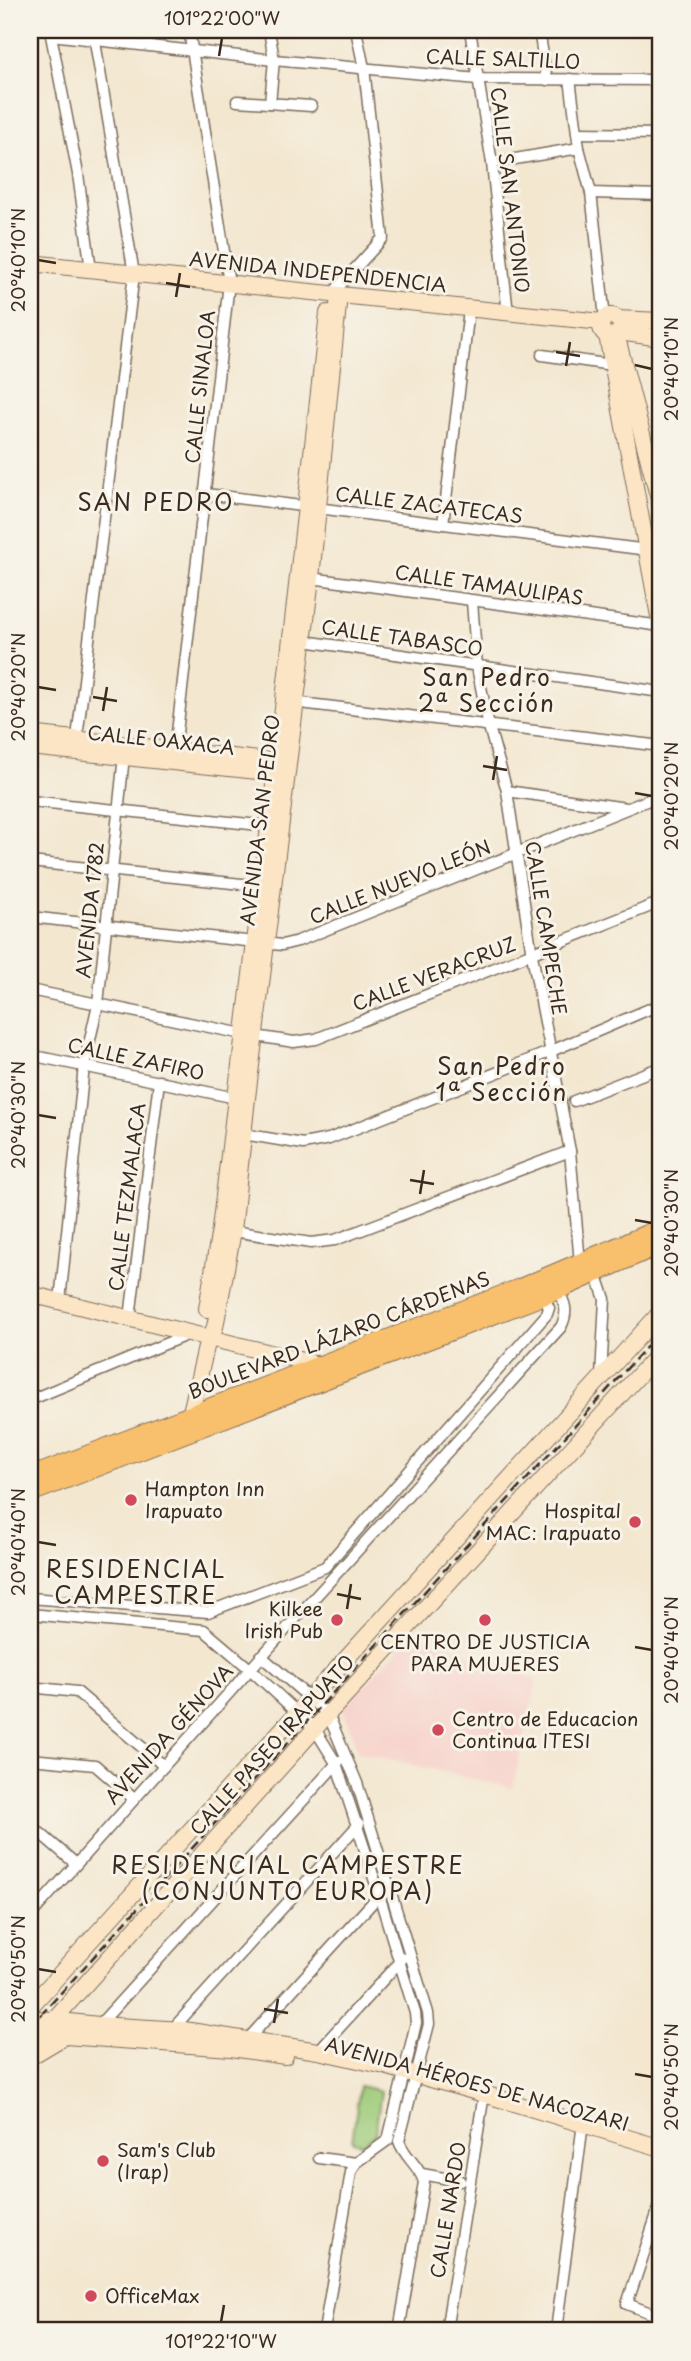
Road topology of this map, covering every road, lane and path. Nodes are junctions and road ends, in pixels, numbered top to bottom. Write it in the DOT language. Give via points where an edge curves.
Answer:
graph roads {
  1 [pos="189,30"];
  2 [pos="269,30"];
  3 [pos="356,30"];
  4 [pos="470,30"];
  5 [pos="539,30"];
  6 [pos="51,33"];
  7 [pos="94,34"];
  8 [pos="193,51"];
  9 [pos="274,60"];
  10 [pos="364,68"];
  11 [pos="478,79"];
  12 [pos="570,79"];
  13 [pos="547,80"];
  14 [pos="661,80"];
  15 [pos="237,101"];
  16 [pos="270,103"];
  17 [pos="311,106"];
  18 [pos="577,133"];
  19 [pos="661,134"];
  20 [pos="579,148"];
  21 [pos="492,163"];
  22 [pos="591,193"];
  23 [pos="661,195"];
  24 [pos="31,263"];
  25 [pos="92,270"];
  26 [pos="134,274"];
  27 [pos="229,283"];
  28 [pos="30,285"];
  29 [pos="337,291"];
  30 [pos="469,310"];
  31 [pos="508,314"];
  32 [pos="661,321"];
  33 [pos="611,327"];
  34 [pos="661,338"];
  35 [pos="542,355"];
  36 [pos="612,365"];
  37 [pos="206,494"];
  38 [pos="661,507"];
  39 [pos="312,508"];
  40 [pos="443,524"];
  41 [pos="648,550"];
  42 [pos="311,578"];
  43 [pos="657,580"];
  44 [pos="472,601"];
  45 [pos="661,626"];
  46 [pos="304,641"];
  47 [pos="477,667"];
  48 [pos="661,692"];
  49 [pos="290,702"];
  50 [pos="489,727"];
  51 [pos="30,734"];
  52 [pos="87,744"];
  53 [pos="661,746"];
  54 [pos="30,747"];
  55 [pos="175,750"];
  56 [pos="124,756"];
  57 [pos="282,768"];
  58 [pos="507,791"];
  59 [pos="661,796"];
  60 [pos="30,801"];
  61 [pos="629,808"];
  62 [pos="118,810"];
  63 [pos="269,826"];
  64 [pos="516,855"];
  65 [pos="30,862"];
  66 [pos="112,870"];
  67 [pos="261,886"];
  68 [pos="661,902"];
  69 [pos="30,917"];
  70 [pos="106,925"];
  71 [pos="260,944"];
  72 [pos="532,955"];
  73 [pos="30,990"];
  74 [pos="98,1004"];
  75 [pos="661,1004"];
  76 [pos="249,1034"];
  77 [pos="550,1052"];
  78 [pos="30,1055"];
  79 [pos="83,1066"];
  80 [pos="661,1067"];
  81 [pos="159,1081"];
  82 [pos="236,1098"];
  83 [pos="575,1101"];
  84 [pos="243,1134"];
  85 [pos="570,1151"];
  86 [pos="661,1228"];
  87 [pos="227,1230"];
  88 [pos="622,1244"];
  89 [pos="661,1244"];
  90 [pos="580,1263"];
  91 [pos="596,1273"];
  92 [pos="557,1290"];
  93 [pos="30,1294"];
  94 [pos="60,1301"];
  95 [pos="661,1312"];
  96 [pos="130,1318"];
  97 [pos="202,1339"];
  98 [pos="661,1350"];
  99 [pos="321,1365"];
  100 [pos="343,1372"];
  101 [pos="600,1381"];
  102 [pos="30,1400"];
  103 [pos="188,1424"];
  104 [pos="422,1455"];
  105 [pos="30,1456"];
  106 [pos="435,1467"];
  107 [pos="33,1476"];
  108 [pos="30,1493"];
  109 [pos="325,1567"];
  110 [pos="335,1575"];
  111 [pos="30,1598"];
  112 [pos="208,1612"];
  113 [pos="30,1614"];
  114 [pos="204,1630"];
  115 [pos="261,1656"];
  116 [pos="250,1669"];
  117 [pos="30,1687"];
  118 [pos="309,1698"];
  119 [pos="295,1712"];
  120 [pos="328,1714"];
  121 [pos="315,1729"];
  122 [pos="347,1755"];
  123 [pos="30,1759"];
  124 [pos="336,1763"];
  125 [pos="164,1766"];
  126 [pos="134,1799"];
  127 [pos="368,1816"];
  128 [pos="357,1826"];
  129 [pos="30,1832"];
  130 [pos="76,1864"];
  131 [pos="390,1884"];
  132 [pos="379,1896"];
  133 [pos="30,1916"];
  134 [pos="410,1950"];
  135 [pos="400,1962"];
  136 [pos="30,2007"];
  137 [pos="30,2018"];
  138 [pos="54,2020"];
  139 [pos="177,2024"];
  140 [pos="35,2031"];
  141 [pos="100,2032"];
  142 [pos="65,2036"];
  143 [pos="248,2039"];
  144 [pos="30,2046"];
  145 [pos="318,2051"];
  146 [pos="30,2057"];
  147 [pos="409,2078"];
  148 [pos="483,2099"];
  149 [pos="583,2128"];
  150 [pos="661,2148"];
  151 [pos="661,2157"];
  152 [pos="319,2158"];
  153 [pos="356,2163"];
  154 [pos="422,2174"];
  155 [pos="460,2181"];
  156 [pos="661,2202"];
  157 [pos="657,2230"];
  158 [pos="661,2317"];
  159 [pos="324,2331"];
  160 [pos="399,2331"];
  161 [pos="446,2331"];
  162 [pos="556,2331"];
  1 -- 8 [label="street, CALLE SINALOA"];
  2 -- 9 [label="street"];
  3 -- 10 [label="street"];
  4 -- 11 [label="street, CALLE SAN ANTONIO"];
  5 -- 13 [label="street"];
  6 -- 7 [label="street, CALLE SALTILLO"];
  6 -- 25 [label="street"];
  7 -- 8 [label="street, CALLE SALTILLO"];
  7 -- 26 [label="street"];
  8 -- 9 [label="street, CALLE SALTILLO"];
  8 -- 27 [label="street, CALLE SINALOA"];
  9 -- 10 [label="street, CALLE SALTILLO"];
  9 -- 16 [label="street"];
  10 -- 11 [label="street, CALLE SALTILLO"];
  10 -- 29 [label="street" via="383,238"];
  11 -- 13 [label="street, CALLE SALTILLO"];
  11 -- 21 [label="street, CALLE SAN ANTONIO"];
  12 -- 13 [label="street, CALLE SALTILLO"];
  12 -- 14 [label="street, CALLE SALTILLO"];
  12 -- 18 [label="street"];
  15 -- 16 [label="street"];
  16 -- 17 [label="street"];
  18 -- 19 [label="street"];
  18 -- 20 [label="street"];
  20 -- 21 [label="street"];
  20 -- 22 [label="street"];
  21 -- 31 [label="street, CALLE SAN ANTONIO"];
  22 -- 23 [label="street"];
  22 -- 33 [label="street"];
  24 -- 25 [label="street, AVENIDA INDEPENDENCIA"];
  24 -- 28 [label="street"];
  25 -- 26 [label="street, AVENIDA INDEPENDENCIA"];
  26 -- 27 [label="street, AVENIDA INDEPENDENCIA"];
  26 -- 52 [label="street"];
  27 -- 29 [label="street, AVENIDA INDEPENDENCIA"];
  27 -- 37 [label="street, CALLE SINALOA"];
  29 -- 30 [label="street, AVENIDA INDEPENDENCIA"];
  29 -- 39 [label="street, AVENIDA SAN PEDRO"];
  30 -- 31 [label="street, AVENIDA INDEPENDENCIA"];
  30 -- 40 [label="street"];
  31 -- 33 [label="street, AVENIDA INDEPENDENCIA"];
  32 -- 33 [label="street, AVENIDA INDEPENDENCIA"];
  33 -- 34 [label="street, AVENIDA INDEPENDENCIA"];
  33 -- 36 [label="street"];
  33 -- 38 [label="street"];
  35 -- 36 [label="street"];
  36 -- 41 [label="street"];
  37 -- 39 [label="street, CALLE ZACATECAS"];
  37 -- 55 [label="street, CALLE SINALOA"];
  39 -- 40 [label="street, CALLE ZACATECAS"];
  39 -- 42 [label="street, AVENIDA SAN PEDRO"];
  39 -- 49 [label="street, AVENIDA SAN PEDRO"];
  40 -- 41 [label="street, CALLE ZACATECAS"];
  41 -- 43 [label="street"];
  42 -- 44 [label="street, CALLE TAMAULIPAS"];
  42 -- 46 [label="street, AVENIDA SAN PEDRO"];
  43 -- 45 [label="street"];
  44 -- 45 [label="street, CALLE TAMAULIPAS"];
  44 -- 47 [label="street, CALLE CAMPECHE"];
  46 -- 47 [label="street, CALLE TABASCO"];
  46 -- 49 [label="street, AVENIDA SAN PEDRO"];
  47 -- 48 [label="street, CALLE TABASCO"];
  47 -- 50 [label="street, CALLE CAMPECHE"];
  49 -- 50 [label="street"];
  49 -- 57 [label="street, AVENIDA SAN PEDRO"];
  50 -- 53 [label="street"];
  50 -- 58 [label="street, CALLE CAMPECHE"];
  51 -- 52 [label="street, CALLE OAXACA"];
  52 -- 54 [label="street, CALLE OAXACA"];
  52 -- 55 [label="street, CALLE OAXACA"];
  52 -- 56 [label="street, CALLE OAXACA"];
  55 -- 57 [label="street, CALLE OAXACA"];
  56 -- 57 [label="street, CALLE OAXACA"];
  56 -- 62 [label="street, AVENIDA 1782"];
  57 -- 63 [label="street, AVENIDA SAN PEDRO"];
  57 -- 71 [label="street, AVENIDA SAN PEDRO"];
  58 -- 61 [label="street"];
  58 -- 64 [label="street, CALLE CAMPECHE"];
  59 -- 61 [label="street, CALLE NUEVO LEÓN"];
  60 -- 62 [label="street"];
  61 -- 64 [label="street, CALLE NUEVO LEÓN"];
  62 -- 63 [label="street"];
  62 -- 66 [label="street, AVENIDA 1782"];
  63 -- 67 [label="street, AVENIDA SAN PEDRO"];
  64 -- 71 [label="street, CALLE NUEVO LEÓN" via="298,941"];
  64 -- 72 [label="street, CALLE CAMPECHE"];
  65 -- 66 [label="street"];
  66 -- 67 [label="street"];
  66 -- 70 [label="street, AVENIDA 1782"];
  67 -- 71 [label="street, AVENIDA SAN PEDRO"];
  68 -- 72 [label="street, CALLE VERACRUZ"];
  69 -- 70 [label="street, CALLE NUEVO LEÓN"];
  70 -- 71 [label="street, CALLE NUEVO LEÓN"];
  70 -- 74 [label="street, AVENIDA 1782"];
  71 -- 76 [label="street, AVENIDA SAN PEDRO"];
  72 -- 76 [label="street, CALLE VERACRUZ" via="316,1039 294,1042"];
  72 -- 77 [label="street, CALLE CAMPECHE"];
  73 -- 74 [label="street, CALLE VERACRUZ"];
  74 -- 76 [label="street, CALLE VERACRUZ"];
  74 -- 79 [label="street, AVENIDA 1782"];
  75 -- 77 [label="street"];
  76 -- 82 [label="street, AVENIDA SAN PEDRO"];
  76 -- 84 [label="street, AVENIDA SAN PEDRO"];
  77 -- 84 [label="street" via="328,1139 303,1144"];
  77 -- 85 [label="street, CALLE CAMPECHE"];
  78 -- 79 [label="street, CALLE ZAFIRO"];
  79 -- 81 [label="street, CALLE ZAFIRO"];
  79 -- 94 [label="street, AVENIDA 1782"];
  80 -- 83 [label="street"];
  81 -- 82 [label="street, CALLE ZAFIRO"];
  81 -- 96 [label="street, CALLE TEZMALACA"];
  82 -- 87 [label="street, AVENIDA SAN PEDRO"];
  84 -- 87 [label="street, AVENIDA SAN PEDRO"];
  85 -- 87 [label="street" via="335,1240 311,1243"];
  85 -- 90 [label="street, CALLE CAMPECHE"];
  86 -- 88 [label="main road, BOULEVARD LÁZARO CÁRDENAS"];
  87 -- 97 [label="street, AVENIDA SAN PEDRO" via="215,1327"];
  88 -- 90 [label="main road, BOULEVARD LÁZARO CÁRDENAS"];
  88 -- 91 [label="main road" via="598,1259"];
  89 -- 91 [label="main road, BOULEVARD LÁZARO CÁRDENAS"];
  90 -- 92 [label="main road, BOULEVARD LÁZARO CÁRDENAS"];
  91 -- 92 [label="main road, BOULEVARD LÁZARO CÁRDENAS"];
  91 -- 101 [label="street" via="605,1299"];
  92 -- 99 [label="main road, BOULEVARD LÁZARO CÁRDENAS"];
  92 -- 100 [label="main road, BOULEVARD LÁZARO CÁRDENAS"];
  92 -- 104 [label="street" via="547,1314"];
  92 -- 106 [label="street, AVENIDA GÉNOVA" via="566,1317 561,1327"];
  93 -- 94 [label="street"];
  94 -- 96 [label="street"];
  95 -- 101 [label="street, CALLE PASEO IRAPUATO"];
  96 -- 97 [label="street"];
  97 -- 99 [label="street"];
  97 -- 102 [label="street"];
  97 -- 103 [label="street, AVENIDA SAN PEDRO"];
  98 -- 120 [label="street, CALLE PASEO IRAPUATO"];
  99 -- 100 [label="street"];
  99 -- 103 [label="main road, BOULEVARD LÁZARO CÁRDENAS"];
  100 -- 103 [label="main road, BOULEVARD LÁZARO CÁRDENAS"];
  101 -- 118 [label="street, CALLE PASEO IRAPUATO"];
  103 -- 107 [label="main road, BOULEVARD LÁZARO CÁRDENAS"];
  103 -- 108 [label="main road, BOULEVARD LÁZARO CÁRDENAS"];
  104 -- 106 [label="street"];
  104 -- 109 [label="street"];
  105 -- 107 [label="street"];
  106 -- 110 [label="street, AVENIDA GÉNOVA"];
  109 -- 110 [label="street"];
  109 -- 112 [label="street"];
  110 -- 115 [label="street, AVENIDA GÉNOVA"];
  111 -- 112 [label="street"];
  112 -- 114 [label="street"];
  113 -- 114 [label="street"];
  114 -- 116 [label="street"];
  115 -- 116 [label="street, AVENIDA GÉNOVA"];
  115 -- 118 [label="street"];
  116 -- 119 [label="street"];
  116 -- 125 [label="street, AVENIDA GÉNOVA"];
  117 -- 125 [label="street" via="77,1692"];
  118 -- 119 [label="street, CALLE PASEO IRAPUATO"];
  118 -- 120 [label="street"];
  119 -- 121 [label="street"];
  119 -- 136 [label="street, CALLE PASEO IRAPUATO"];
  120 -- 121 [label="street, CALLE PASEO IRAPUATO"];
  120 -- 122 [label="street"];
  121 -- 124 [label="street"];
  121 -- 138 [label="street, CALLE PASEO IRAPUATO"];
  122 -- 124 [label="street"];
  122 -- 127 [label="street"];
  123 -- 126 [label="street" via="95,1765"];
  124 -- 128 [label="street"];
  124 -- 141 [label="street"];
  125 -- 126 [label="street, AVENIDA GÉNOVA"];
  126 -- 130 [label="street, AVENIDA GÉNOVA"];
  127 -- 128 [label="street"];
  127 -- 131 [label="street"];
  128 -- 132 [label="street"];
  128 -- 139 [label="street"];
  129 -- 130 [label="street" via="40,1833"];
  130 -- 133 [label="street, AVENIDA GÉNOVA"];
  131 -- 132 [label="street"];
  131 -- 134 [label="street"];
  132 -- 135 [label="street"];
  132 -- 143 [label="street"];
  134 -- 135 [label="street"];
  134 -- 147 [label="street" via="429,2024"];
  135 -- 145 [label="street"];
  135 -- 147 [label="street" via="416,2023"];
  137 -- 138 [label="street, AVENIDA HÉROES DE NACOZARI"];
  138 -- 140 [label="street, CALLE PASEO IRAPUATO"];
  138 -- 141 [label="street, AVENIDA HÉROES DE NACOZARI"];
  140 -- 142 [label="street, AVENIDA HÉROES DE NACOZARI"];
  140 -- 144 [label="street, CALLE PASEO IRAPUATO"];
  141 -- 142 [label="street, AVENIDA HÉROES DE NACOZARI"];
  141 -- 143 [label="street, AVENIDA HÉROES DE NACOZARI" via="153,2028"];
  141 -- 147 [label="street, AVENIDA HÉROES DE NACOZARI" via="232,2048"];
  142 -- 146 [label="street"];
  143 -- 145 [label="street, AVENIDA HÉROES DE NACOZARI"];
  145 -- 147 [label="street, AVENIDA HÉROES DE NACOZARI"];
  147 -- 148 [label="street, AVENIDA HÉROES DE NACOZARI"];
  147 -- 153 [label="street" via="388,2140"];
  147 -- 154 [label="street" via="398,2141"];
  148 -- 149 [label="street, AVENIDA HÉROES DE NACOZARI"];
  148 -- 161 [label="street, CALLE NARDO"];
  149 -- 150 [label="street, AVENIDA HÉROES DE NACOZARI"];
  149 -- 151 [label="street, AVENIDA HÉROES DE NACOZARI"];
  149 -- 162 [label="street"];
  152 -- 153 [label="street"];
  153 -- 159 [label="street"];
  154 -- 155 [label="street"];
  154 -- 160 [label="street"];
  156 -- 157 [label="street"];
  157 -- 158 [label="street" via="627,2304"];
}
